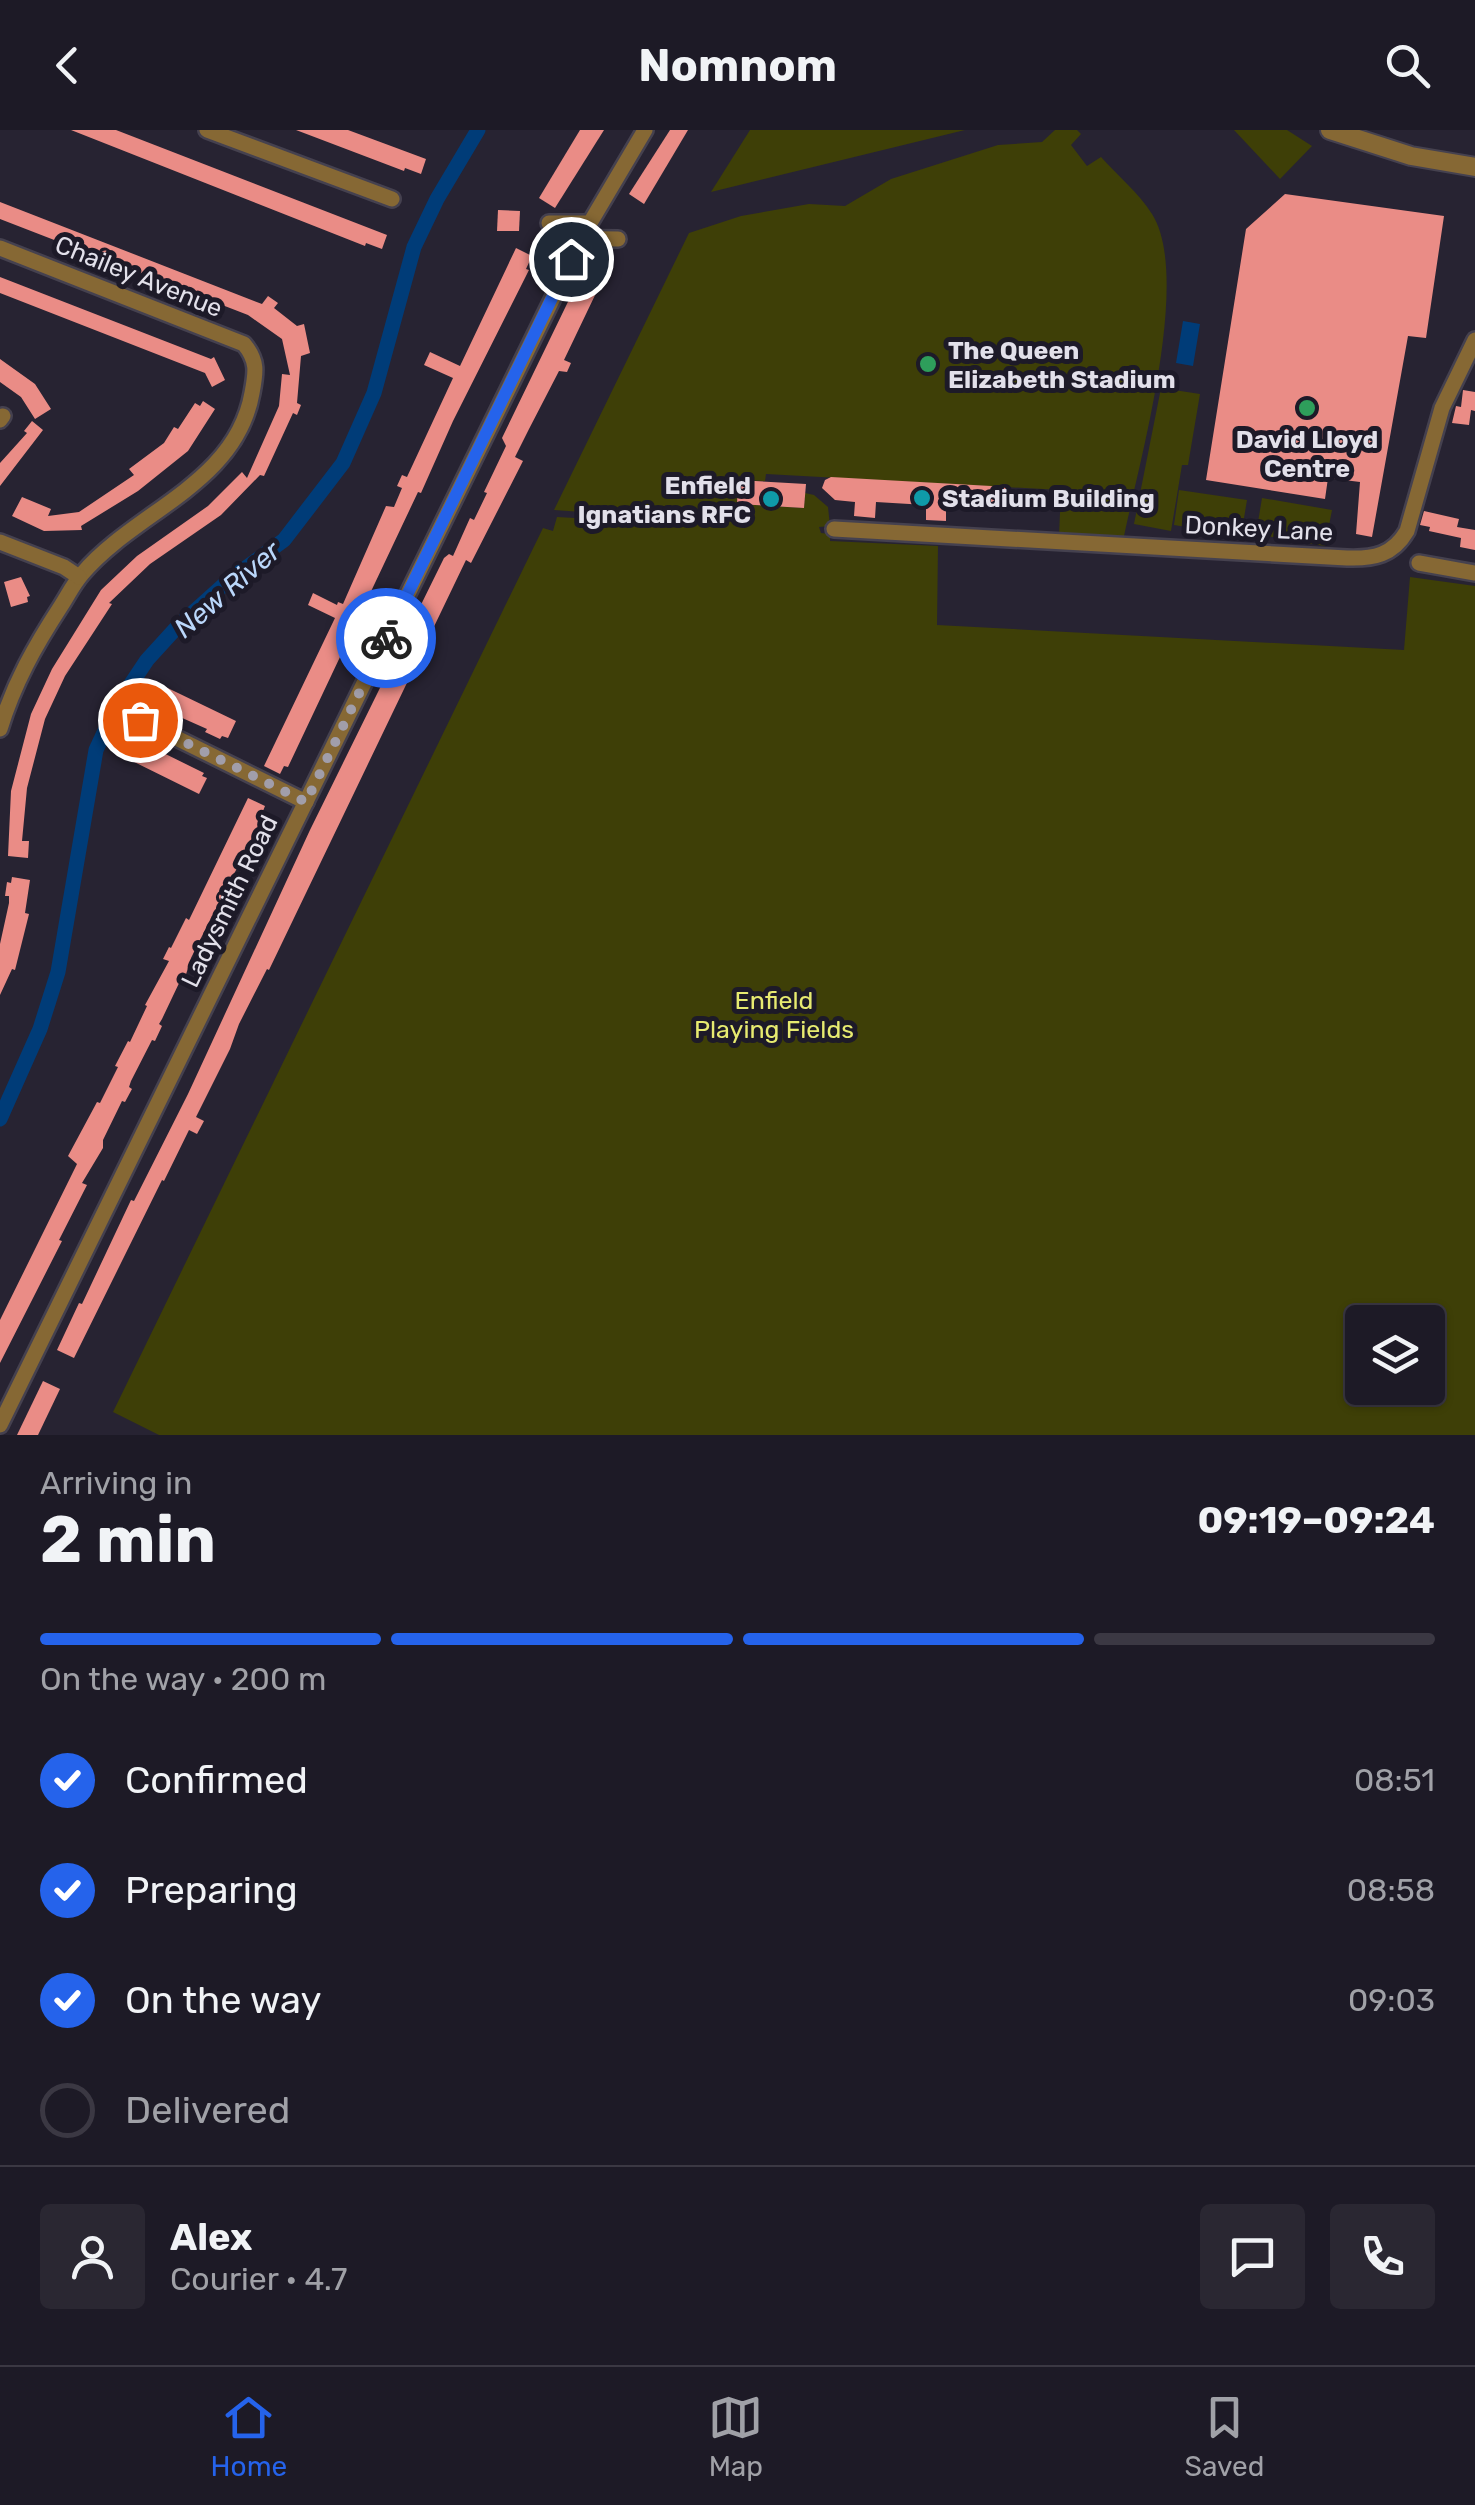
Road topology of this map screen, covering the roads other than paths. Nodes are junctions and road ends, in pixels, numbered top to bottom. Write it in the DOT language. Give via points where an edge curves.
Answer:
graph roads {
  1 [pos="207,130"];
  2 [pos="645,130"];
  3 [pos="1330,130"];
  4 [pos="1475,167"];
  5 [pos="392,198"];
  6 [pos="618,238"];
  7 [pos="582,239"];
  8 [pos="0,248"];
  9 [pos="1475,340"];
  10 [pos="834,530"];
  11 [pos="0,542"];
  12 [pos="1420,563"];
  13 [pos="1475,574"];
  14 [pos="79,577"];
  15 [pos="140,720"];
  16 [pos="0,729"];
  17 [pos="306,802"];
  18 [pos="0,1424"];
  1 -- 5 [label="street"];
  2 -- 7 [label="street" via="590,223 549,231"];
  3 -- 4 [label="street" via="1411,156"];
  6 -- 7 [label="street"];
  7 -- 17 [label="street, Ladysmith Road"];
  8 -- 14 [label="street, Chailey Avenue" via="244,344 255,357 251,400 226,452"];
  9 -- 10 [label="street, Donkey Lane" via="1442,408 1407,531 1400,544 1379,556"];
  11 -- 14 [label="street"];
  12 -- 13 [label="street"];
  14 -- 16 [label="street" via="19,674"];
  15 -- 17 [label="street"];
  17 -- 18 [label="street, Ladysmith Road"];
}
